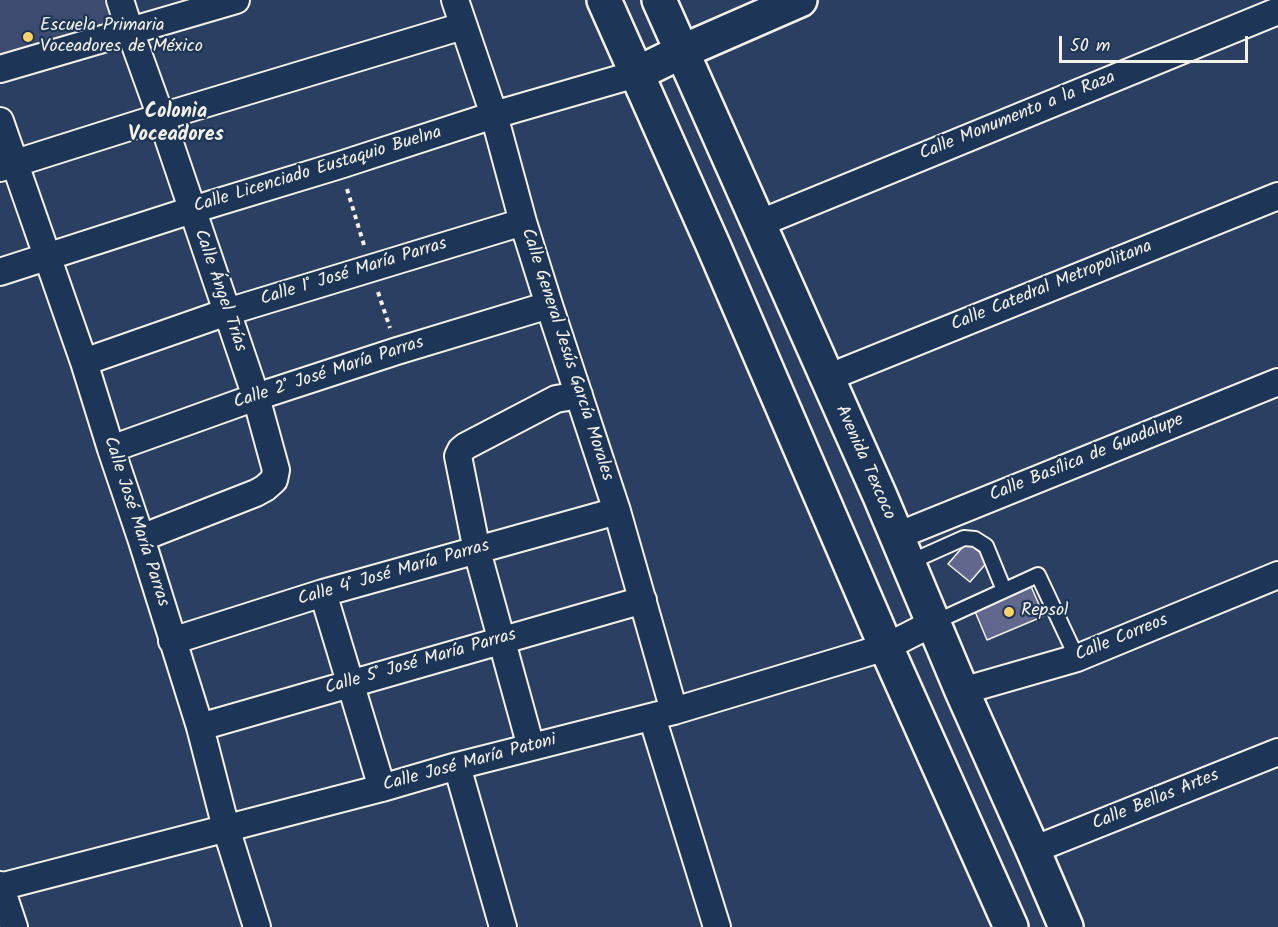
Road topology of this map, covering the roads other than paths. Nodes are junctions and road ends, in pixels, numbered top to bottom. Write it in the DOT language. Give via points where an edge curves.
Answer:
graph roads {
  1 [pos="120,0"];
  2 [pos="236,0"];
  3 [pos="455,0"];
  4 [pos="604,0"];
  5 [pos="659,0"];
  6 [pos="801,0"];
  7 [pos="766,6"];
  8 [pos="1278,11"];
  9 [pos="463,26"];
  10 [pos="130,31"];
  11 [pos="681,52"];
  12 [pos="0,69"];
  13 [pos="636,74"];
  14 [pos="494,115"];
  15 [pos="161,117"];
  16 [pos="0,122"];
  17 [pos="7,166"];
  18 [pos="1278,196"];
  19 [pos="192,210"];
  20 [pos="523,222"];
  21 [pos="758,224"];
  22 [pos="48,256"];
  23 [pos="0,272"];
  24 [pos="549,305"];
  25 [pos="227,312"];
  26 [pos="84,362"];
  27 [pos="827,378"];
  28 [pos="1278,382"];
  29 [pos="579,395"];
  30 [pos="256,397"];
  31 [pos="111,449"];
  32 [pos="617,511"];
  33 [pos="141,538"];
  34 [pos="902,549"];
  35 [pos="477,550"];
  36 [pos="1278,575"];
  37 [pos="1004,590"];
  38 [pos="323,593"];
  39 [pos="643,600"];
  40 [pos="933,623"];
  41 [pos="172,640"];
  42 [pos="502,640"];
  43 [pos="886,647"];
  44 [pos="1077,658"];
  45 [pos="350,684"];
  46 [pos="962,691"];
  47 [pos="663,714"];
  48 [pos="200,727"];
  49 [pos="531,747"];
  50 [pos="1278,752"];
  51 [pos="457,766"];
  52 [pos="382,788"];
  53 [pos="226,828"];
  54 [pos="1033,850"];
  55 [pos="0,886"];
  56 [pos="14,927"];
  57 [pos="257,927"];
  58 [pos="503,927"];
  59 [pos="717,927"];
  60 [pos="1011,927"];
  61 [pos="1066,927"];
  1 -- 10 [label="street, Calle Ángel Trías"];
  2 -- 10 [label="street"];
  3 -- 9 [label="street, Calle General Jesús García Morales"];
  4 -- 13 [label="main road"];
  5 -- 11 [label="main road, Avenida Texcoco"];
  6 -- 7 [label="main road"];
  7 -- 11 [label="main road"];
  8 -- 21 [label="street, Calle Monumento a la Raza"];
  9 -- 14 [label="street, Calle General Jesús García Morales"];
  9 -- 15 [label="street"];
  10 -- 12 [label="street"];
  10 -- 15 [label="street, Calle Ángel Trías"];
  11 -- 13 [label="main road"];
  11 -- 21 [label="main road, Avenida Texcoco"];
  13 -- 14 [label="street, Calle Licenciado Eustaquio Buelna"];
  13 -- 43 [label="main road"];
  14 -- 19 [label="street, Calle Licenciado Eustaquio Buelna"];
  14 -- 20 [label="street, Calle General Jesús García Morales"];
  15 -- 17 [label="street"];
  15 -- 19 [label="street, Calle Ángel Trías"];
  16 -- 17 [label="street, Calle José María Parras"];
  17 -- 22 [label="street, Calle José María Parras"];
  18 -- 27 [label="street, Calle Catedral Metropolitana"];
  19 -- 22 [label="street, Calle Licenciado Eustaquio Buelna"];
  19 -- 25 [label="street, Calle Ángel Trías"];
  20 -- 24 [label="street, Calle General Jesús García Morales"];
  20 -- 25 [label="street, Calle 1˚ José María Parras"];
  21 -- 27 [label="main road, Avenida Texcoco"];
  22 -- 23 [label="street, Calle Licenciado Eustaquio Buelna"];
  22 -- 26 [label="street, Calle José María Parras"];
  24 -- 29 [label="street, Calle General Jesús García Morales"];
  24 -- 30 [label="street, Calle 2˚ José María Parras"];
  25 -- 26 [label="street, Calle 1˚ José María Parras"];
  25 -- 30 [label="street, Calle Ángel Trías"];
  26 -- 31 [label="street, Calle José María Parras"];
  27 -- 34 [label="main road, Avenida Texcoco"];
  28 -- 34 [label="street, Calle Basílica de Guadalupe"];
  29 -- 32 [label="street, Calle General Jesús García Morales"];
  29 -- 35 [label="street" via="556,399 461,450 459,463"];
  30 -- 31 [label="street, Calle 2˚ José María Parras"];
  30 -- 33 [label="street, Calle Ángel Trías" via="276,470 274,480 256,493"];
  31 -- 33 [label="street, Calle José María Parras"];
  32 -- 35 [label="street, Calle 4˚ José María Parras"];
  32 -- 39 [label="street, Calle General Jesús García Morales"];
  33 -- 41 [label="street, Calle José María Parras"];
  34 -- 37 [label="lane" via="975,539 986,546"];
  34 -- 40 [label="main road, Avenida Texcoco"];
  35 -- 38 [label="street, Calle 4˚ José María Parras"];
  35 -- 42 [label="street"];
  36 -- 44 [label="street, Calle Correos"];
  37 -- 40 [label="lane"];
  37 -- 44 [label="lane" via="1038,575"];
  38 -- 41 [label="street, Calle 4˚ José María Parras"];
  38 -- 45 [label="street"];
  39 -- 42 [label="street, Calle 5˚ José María Parras"];
  39 -- 47 [label="street, Calle General Jesús García Morales"];
  40 -- 43 [label="street, Calle José María Patoni"];
  40 -- 46 [label="main road, Avenida Texcoco"];
  41 -- 48 [label="street, Calle José María Parras"];
  42 -- 45 [label="street, Calle 5˚ José María Parras"];
  42 -- 49 [label="street"];
  43 -- 47 [label="street, Calle José María Patoni"];
  43 -- 60 [label="main road"];
  44 -- 46 [label="street, Calle Correos"];
  45 -- 48 [label="street, Calle 5˚ José María Parras"];
  45 -- 52 [label="street"];
  46 -- 54 [label="main road, Avenida Texcoco"];
  47 -- 49 [label="street, Calle José María Patoni"];
  47 -- 59 [label="street, Calle General Jesús García Morales"];
  48 -- 53 [label="street, Calle José María Parras"];
  49 -- 51 [label="street, Calle José María Patoni"];
  50 -- 54 [label="street, Calle Bellas Artes"];
  51 -- 52 [label="street, Calle José María Patoni"];
  51 -- 58 [label="street"];
  52 -- 53 [label="street, Calle José María Patoni"];
  53 -- 55 [label="street, Calle José María Patoni"];
  53 -- 57 [label="street, Calle José María Parras"];
  54 -- 61 [label="main road, Avenida Texcoco"];
  55 -- 56 [label="street"];
}
